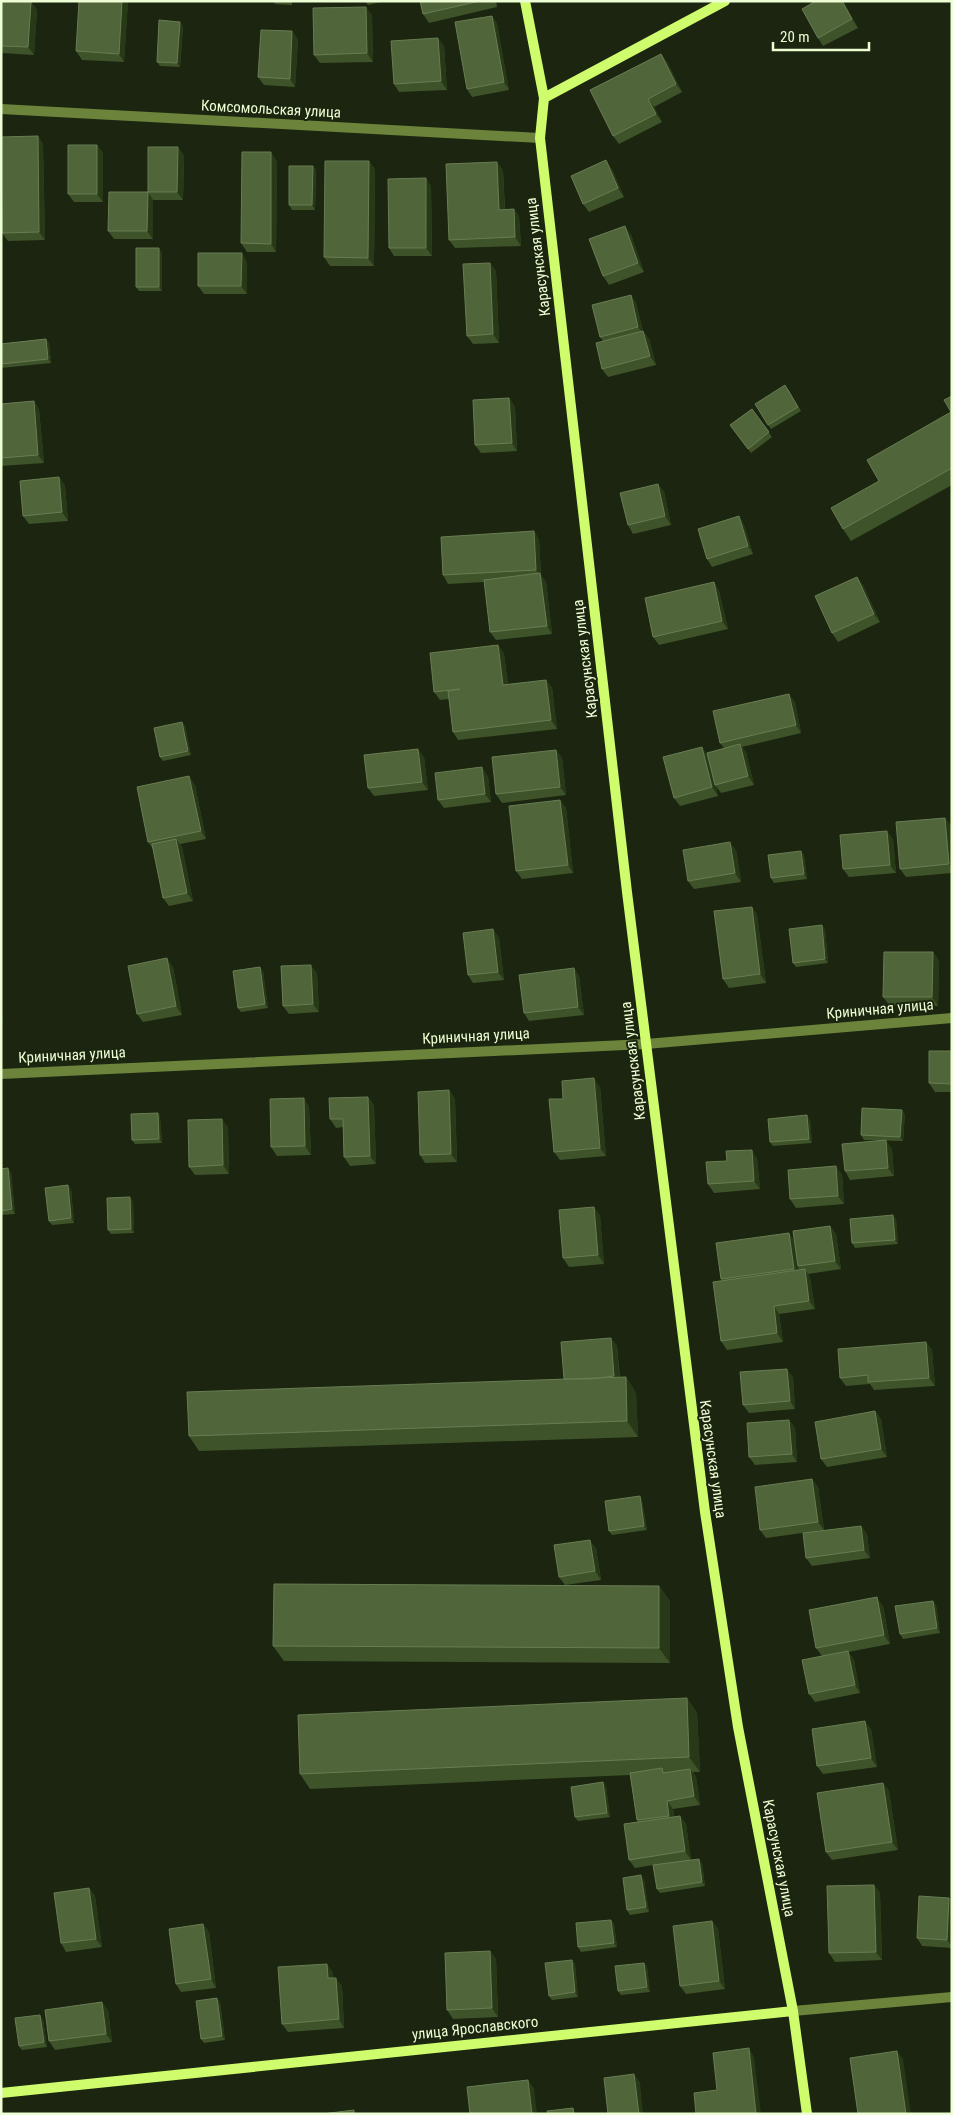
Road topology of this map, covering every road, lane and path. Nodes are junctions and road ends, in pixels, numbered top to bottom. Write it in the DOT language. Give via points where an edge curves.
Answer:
graph roads {
  1 [pos="525,1"];
  2 [pos="725,1"];
  3 [pos="544,98"];
  4 [pos="1,108"];
  5 [pos="540,138"];
  6 [pos="952,1018"];
  7 [pos="646,1044"];
  8 [pos="1,1074"];
  9 [pos="952,1997"];
  10 [pos="793,2011"];
  11 [pos="1,2092"];
  12 [pos="807,2114"];
  1 -- 3 [label="street, Карасунская улица"];
  2 -- 3 [label="street"];
  3 -- 5 [label="street, Карасунская улица"];
  4 -- 5 [label="street, Комсомольская улица"];
  5 -- 7 [label="street, Карасунская улица"];
  6 -- 7 [label="street, Криничная улица"];
  7 -- 8 [label="street, Криничная улица"];
  7 -- 10 [label="street, Карасунская улица" via="705,1512 738,1727"];
  9 -- 10 [label="street, улица Ярославского"];
  10 -- 11 [label="street, улица Ярославского"];
  10 -- 12 [label="street, Карасунская улица"];
}
